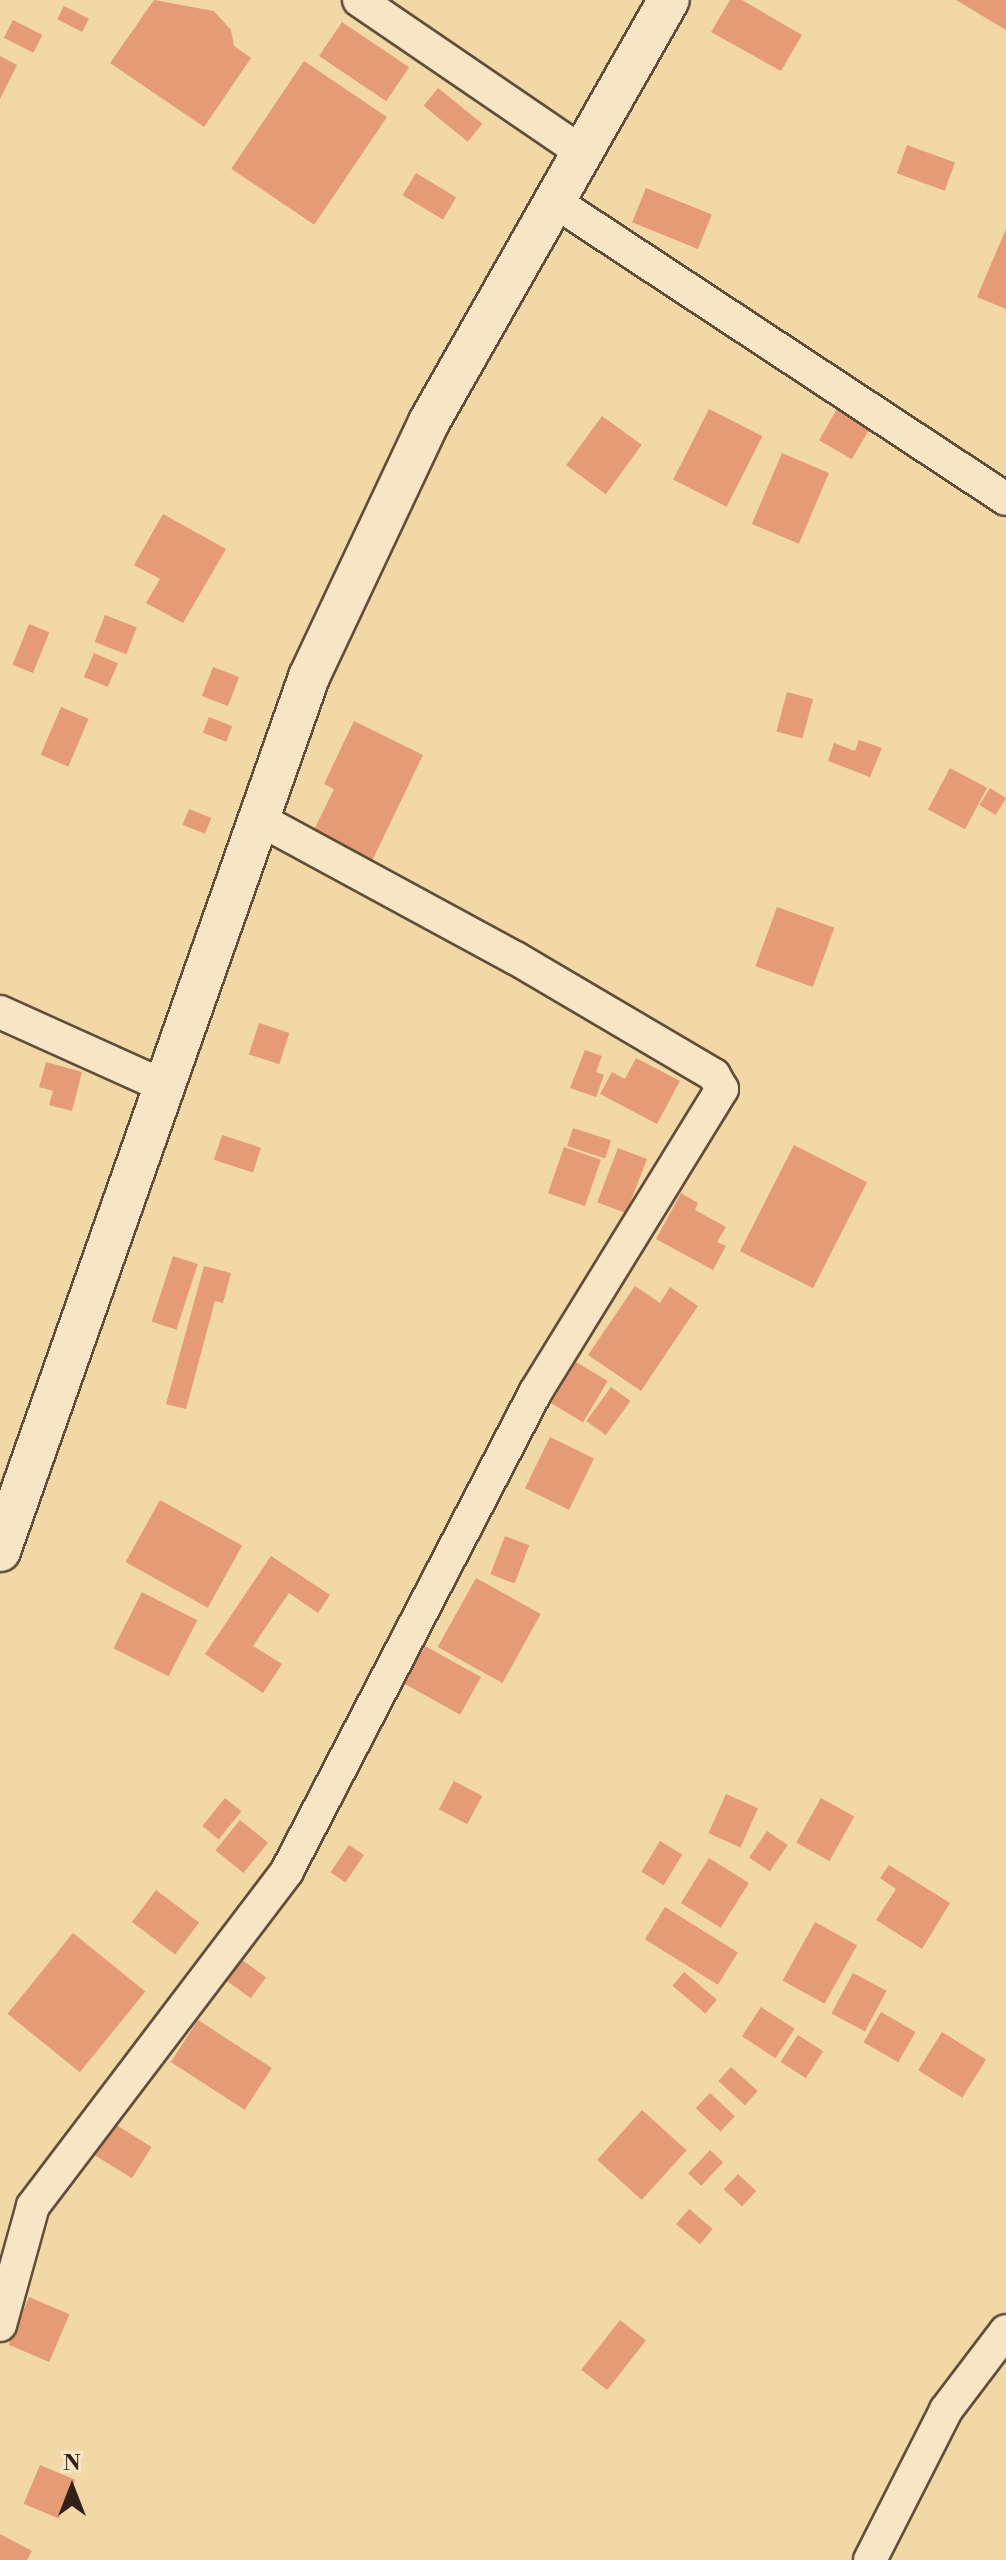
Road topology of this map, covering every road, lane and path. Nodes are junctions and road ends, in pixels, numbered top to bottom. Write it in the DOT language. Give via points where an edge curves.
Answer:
graph roads {
  1 [pos="359,0"];
  2 [pos="669,0"];
  3 [pos="582,152"];
  4 [pos="554,201"];
  5 [pos="1006,499"];
  6 [pos="257,818"];
  7 [pos="0,1012"];
  8 [pos="164,1086"];
  9 [pos="0,1551"];
  10 [pos="0,2325"];
  11 [pos="1006,2331"];
  12 [pos="870,2560"];
  1 -- 3 [label="street"];
  2 -- 3 [label="street"];
  3 -- 4 [label="street"];
  4 -- 5 [label="street"];
  4 -- 6 [label="street" via="429,422 365,551 309,677"];
  6 -- 8 [label="street"];
  6 -- 10 [label="street" via="528,966 714,1075 722,1089 535,1393 287,1871 33,2206"];
  7 -- 8 [label="street"];
  8 -- 9 [label="street"];
  11 -- 12 [label="street" via="946,2410"];
}
